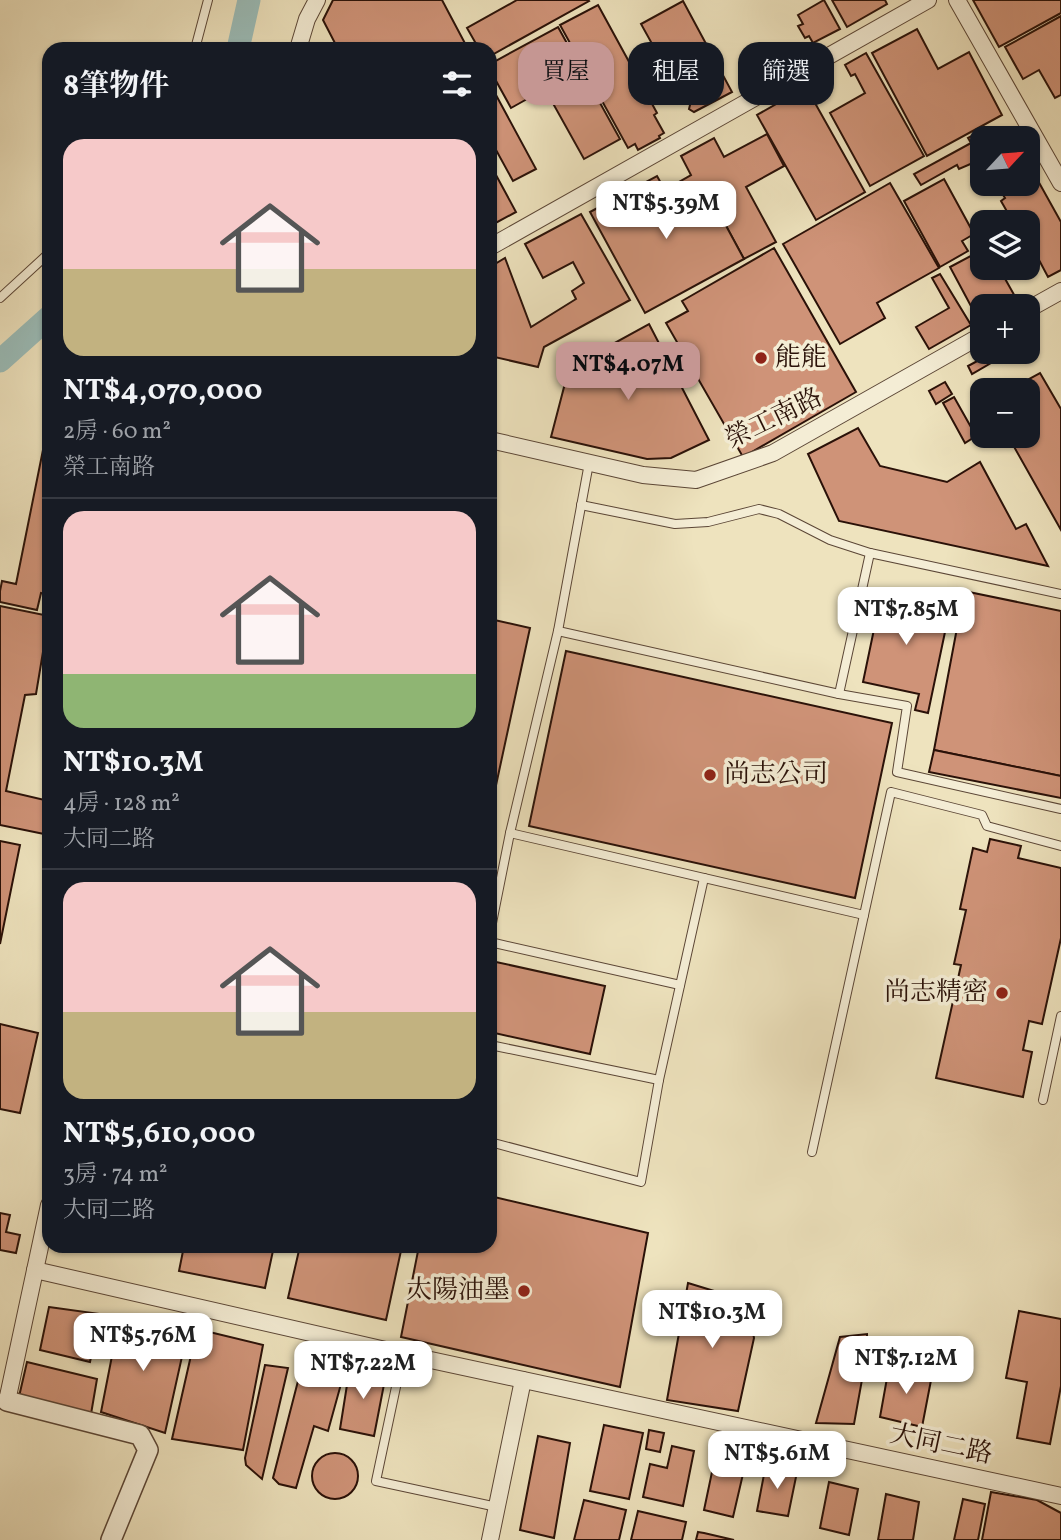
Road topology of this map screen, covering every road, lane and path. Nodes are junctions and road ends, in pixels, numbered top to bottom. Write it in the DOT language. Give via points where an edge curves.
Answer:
graph roads {
  1 [pos="208,0"];
  2 [pos="317,0"];
  3 [pos="928,0"];
  4 [pos="957,0"];
  5 [pos="197,42"];
  6 [pos="300,42"];
  7 [pos="1061,183"];
  8 [pos="497,243"];
  9 [pos="42,259"];
  10 [pos="1061,291"];
  11 [pos="0,298"];
  12 [pos="1040,303"];
  13 [pos="970,342"];
  14 [pos="497,442"];
  15 [pos="589,462"];
  16 [pos="581,505"];
  17 [pos="870,553"];
  18 [pos="1061,594"];
  19 [pos="558,631"];
  20 [pos="839,694"];
  21 [pos="1061,809"];
  22 [pos="510,833"];
  23 [pos="1061,846"];
  24 [pos="704,878"];
  25 [pos="497,898"];
  26 [pos="864,915"];
  27 [pos="497,944"];
  28 [pos="680,985"];
  29 [pos="1061,1016"];
  30 [pos="497,1046"];
  31 [pos="659,1080"];
  32 [pos="1043,1100"];
  33 [pos="497,1144"];
  34 [pos="811,1152"];
  35 [pos="42,1238"];
  36 [pos="35,1270"];
  37 [pos="403,1354"];
  38 [pos="523,1380"];
  39 [pos="7,1401"];
  40 [pos="1061,1496"];
  41 [pos="497,1507"];
  42 [pos="111,1540"];
  43 [pos="490,1540"];
  1 -- 5 [label="lane"];
  2 -- 6 [label="street"];
  3 -- 8 [label="street"];
  4 -- 7 [label="street"];
  9 -- 11 [label="lane"];
  10 -- 12 [label="street"];
  13 -- 15 [label="street, 榮工南路" via="773,453 696,480 643,475"];
  14 -- 15 [label="street, 榮工南路"];
  15 -- 16 [label="lane"];
  16 -- 17 [label="lane" via="675,524 708,522 759,509"];
  16 -- 19 [label="lane"];
  17 -- 18 [label="lane"];
  17 -- 20 [label="lane"];
  19 -- 20 [label="lane"];
  19 -- 22 [label="lane"];
  20 -- 21 [label="lane" via="907,706 897,772"];
  22 -- 24 [label="lane"];
  22 -- 25 [label="lane"];
  23 -- 26 [label="lane" via="987,826 982,815 891,792"];
  24 -- 26 [label="lane"];
  24 -- 28 [label="lane"];
  26 -- 34 [label="lane"];
  27 -- 28 [label="lane"];
  28 -- 31 [label="lane"];
  29 -- 32 [label="lane"];
  30 -- 31 [label="lane"];
  31 -- 33 [label="lane" via="641,1182"];
  35 -- 36 [label="street"];
  36 -- 37 [label="street, 大同二路"];
  36 -- 39 [label="street"];
  37 -- 38 [label="street, 大同二路"];
  37 -- 41 [label="lane" via="376,1481"];
  38 -- 40 [label="street, 大同二路"];
  38 -- 41 [label="street"];
  39 -- 42 [label="street" via="140,1436 148,1450"];
  41 -- 43 [label="street"];
}
